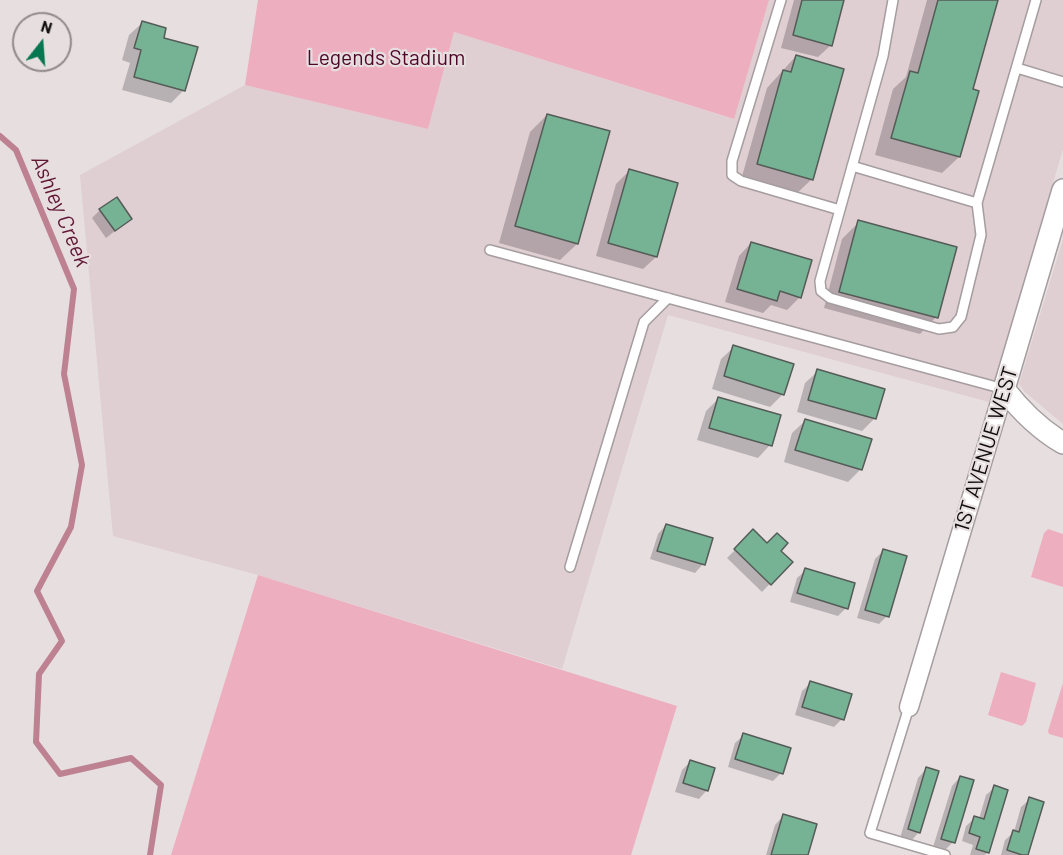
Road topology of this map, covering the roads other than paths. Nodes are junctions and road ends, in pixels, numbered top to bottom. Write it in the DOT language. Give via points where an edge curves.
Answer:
graph roads {
  1 [pos="781,0"];
  2 [pos="894,0"];
  3 [pos="1036,0"];
  4 [pos="1017,68"];
  5 [pos="1063,82"];
  6 [pos="852,166"];
  7 [pos="1063,190"];
  8 [pos="977,203"];
  9 [pos="840,210"];
  10 [pos="490,250"];
  11 [pos="668,298"];
  12 [pos="1004,389"];
  13 [pos="1063,443"];
  14 [pos="570,567"];
  15 [pos="909,707"];
  16 [pos="945,855"];
  1 -- 9 [label="lane" via="732,161 732,175"];
  2 -- 6 [label="lane" via="883,56"];
  3 -- 4 [label="lane"];
  4 -- 5 [label="lane"];
  4 -- 8 [label="lane"];
  6 -- 8 [label="lane"];
  6 -- 9 [label="lane"];
  7 -- 12 [label="street, 1ST AVENUE WEST"];
  8 -- 9 [label="lane" via="981,235 961,317 953,327 939,330 830,298 821,291 820,280"];
  10 -- 11 [label="lane"];
  11 -- 12 [label="lane"];
  11 -- 14 [label="lane" via="644,322"];
  12 -- 13 [label="street" via="1023,413"];
  12 -- 15 [label="street, 1ST AVENUE WEST"];
  15 -- 16 [label="lane" via="870,833"];
}
